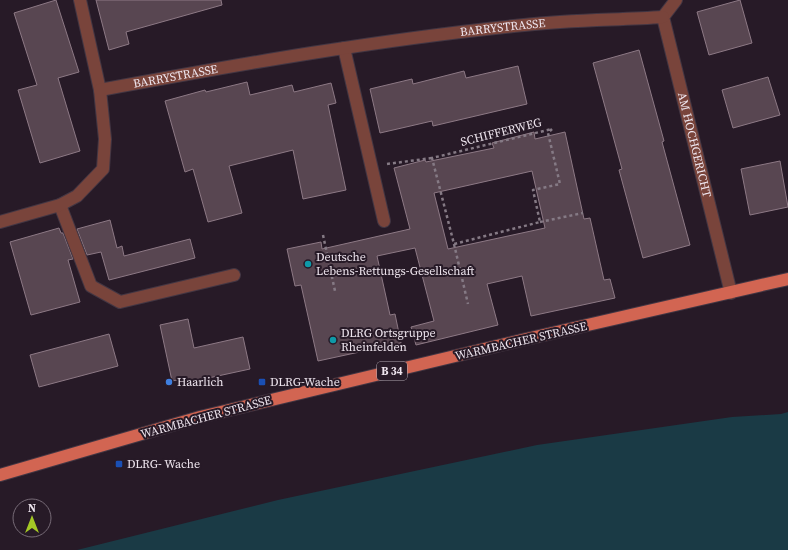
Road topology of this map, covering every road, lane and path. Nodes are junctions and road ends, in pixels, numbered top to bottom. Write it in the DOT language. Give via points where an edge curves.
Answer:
graph roads {
  1 [pos="80,0"];
  2 [pos="676,0"];
  3 [pos="663,17"];
  4 [pos="344,48"];
  5 [pos="100,90"];
  6 [pos="432,158"];
  7 [pos="370,167"];
  8 [pos="60,205"];
  9 [pos="583,213"];
  10 [pos="384,221"];
  11 [pos="0,222"];
  12 [pos="540,222"];
  13 [pos="323,235"];
  14 [pos="454,244"];
  15 [pos="234,275"];
  16 [pos="788,279"];
  17 [pos="335,291"];
  18 [pos="731,293"];
  19 [pos="468,304"];
  20 [pos="0,475"];
  1 -- 5 [label="street"];
  2 -- 3 [label="street"];
  3 -- 4 [label="street, BARRYSTRASSE" via="526,25"];
  3 -- 18 [label="street, AM HOCHGERICHT"];
  4 -- 5 [label="street, BARRYSTRASSE"];
  4 -- 7 [label="street"];
  5 -- 8 [label="street" via="105,140 103,169 77,196"];
  6 -- 7 [label="path, SCHIFFERWEG"];
  6 -- 12 [label="path, SCHIFFERWEG" via="552,129 548,134 560,184 533,190"];
  6 -- 14 [label="path"];
  7 -- 10 [label="street"];
  8 -- 11 [label="street"];
  8 -- 15 [label="street" via="91,286 120,302"];
  9 -- 12 [label="path"];
  12 -- 14 [label="path"];
  13 -- 17 [label="path"];
  14 -- 19 [label="path"];
  16 -- 18 [label="main road, WARMBACHER STRASSE / B 34"];
  18 -- 20 [label="main road, WARMBACHER STRASSE / B 34" via="522,340 200,418"];
}
